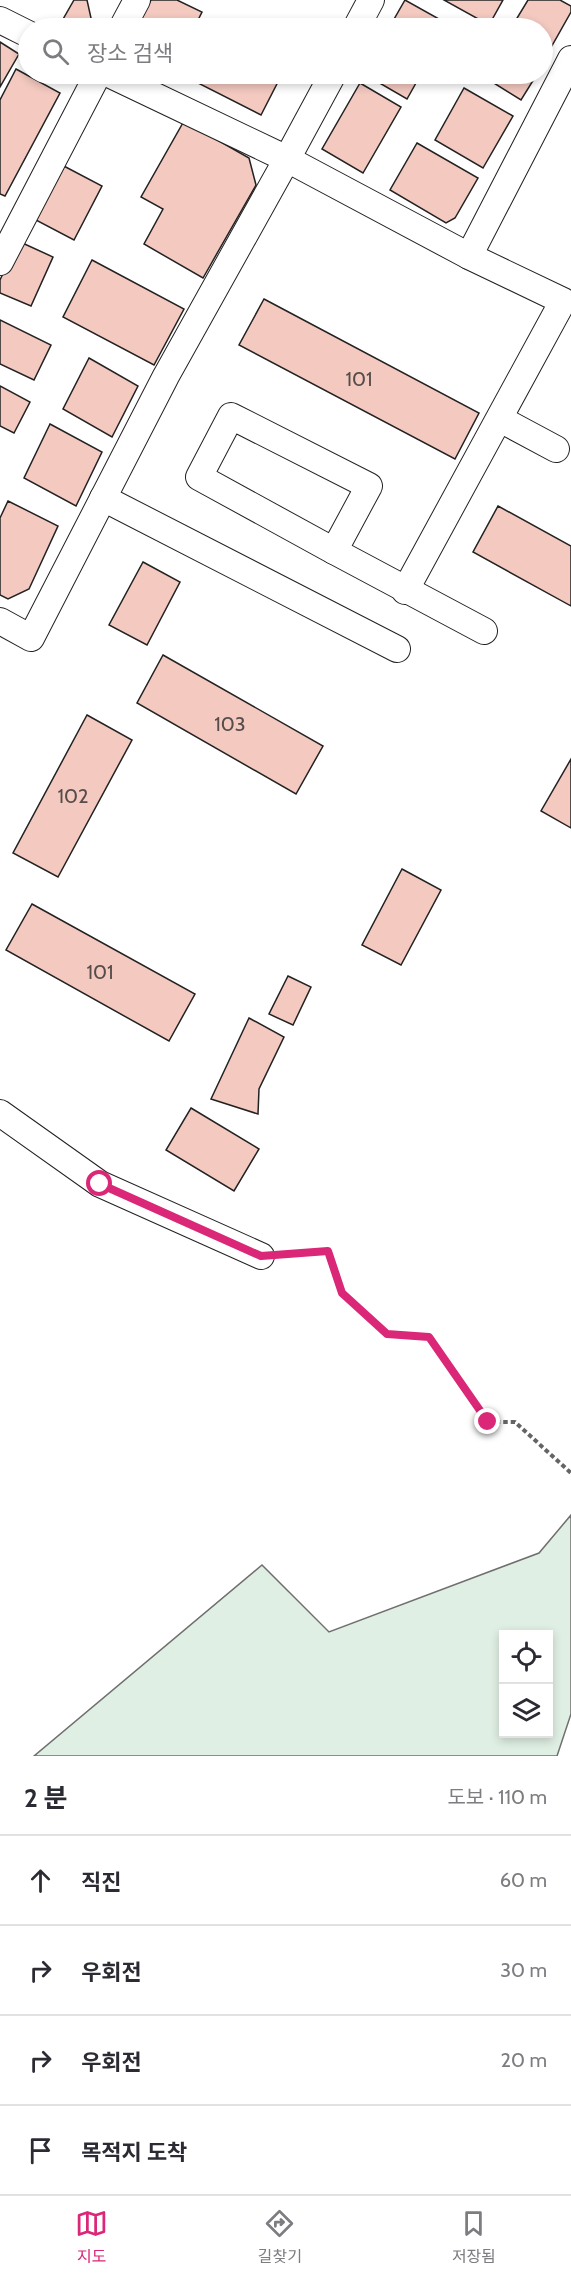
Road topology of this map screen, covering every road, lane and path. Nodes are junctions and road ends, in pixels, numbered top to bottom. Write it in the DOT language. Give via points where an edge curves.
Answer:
graph roads {
  1 [pos="137,0"];
  2 [pos="371,0"];
  3 [pos="127,18"];
  4 [pos="361,18"];
  5 [pos="0,20"];
  6 [pos="18,29"];
  7 [pos="571,59"];
  8 [pos="94,84"];
  9 [pos="130,84"];
  10 [pos="328,84"];
  11 [pos="287,159"];
  12 [pos="469,256"];
  13 [pos="0,262"];
  14 [pos="500,419"];
  15 [pos="556,449"];
  16 [pos="103,498"];
  17 [pos="334,551"];
  18 [pos="405,591"];
  19 [pos="0,621"];
  20 [pos="484,631"];
  21 [pos="397,649"];
  22 [pos="0,1113"];
  23 [pos="261,1256"];
  24 [pos="571,1473"];
  1 -- 3 [label="street"];
  2 -- 4 [label="street"];
  5 -- 6 [label="street"];
  7 -- 12 [label="street"];
  8 -- 13 [label="street"];
  9 -- 11 [label="street"];
  10 -- 11 [label="street"];
  11 -- 12 [label="street"];
  11 -- 16 [label="street"];
  12 -- 14 [label="street" via="563,301"];
  14 -- 15 [label="street"];
  14 -- 18 [label="street"];
  16 -- 19 [label="street" via="31,638"];
  16 -- 21 [label="street"];
  17 -- 17 [label="street" via="199,477 231,416 369,486"];
  17 -- 18 [label="street"];
  18 -- 20 [label="street"];
  22 -- 23 [label="street" via="100,1184"];
  23 -- 24 [label="path" via="328,1251 342,1293 349,1300 387,1334 429,1337 488,1422 515,1422"];
}
